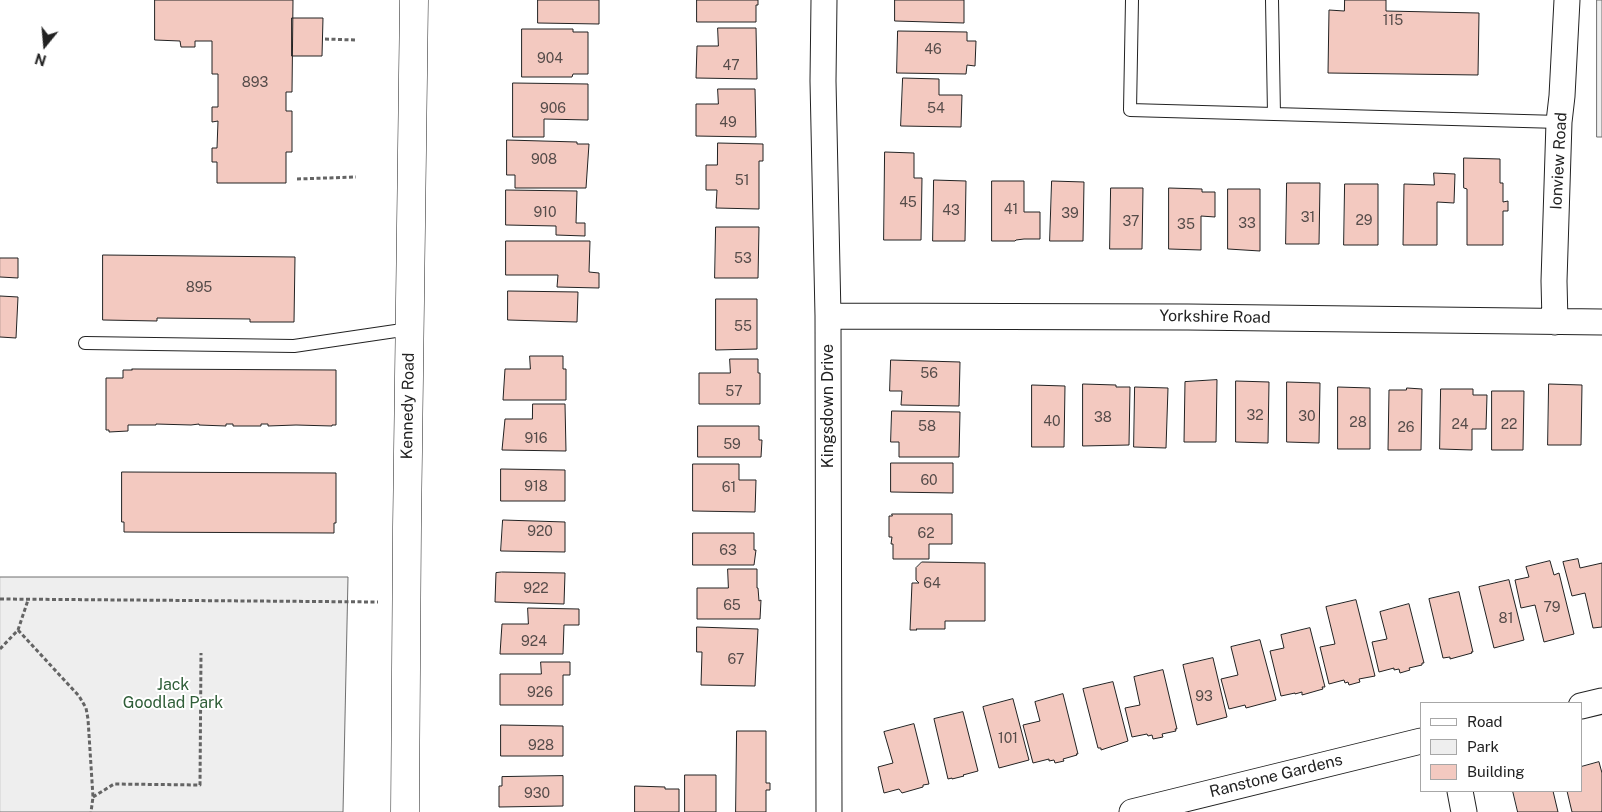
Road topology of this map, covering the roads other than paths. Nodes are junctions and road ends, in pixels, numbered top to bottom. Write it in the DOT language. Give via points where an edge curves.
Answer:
graph roads {
  1 [pos="414,0"];
  2 [pos="824,0"];
  3 [pos="1132,0"];
  4 [pos="1272,0"];
  5 [pos="1567,0"];
  6 [pos="1274,114"];
  7 [pos="1559,122"];
  8 [pos="828,316"];
  9 [pos="1555,322"];
  10 [pos="1602,322"];
  11 [pos="409,329"];
  12 [pos="85,343"];
  13 [pos="1602,701"];
  14 [pos="1582,706"];
  15 [pos="1420,741"];
  16 [pos="1460,792"];
  17 [pos="405,812"];
  18 [pos="829,812"];
  19 [pos="1132,812"];
  20 [pos="1464,812"];
  1 -- 11 [label="main road, Kennedy Road"];
  2 -- 8 [label="street, Kingsdown Drive"];
  3 -- 6 [label="lane" via="1130,110"];
  4 -- 6 [label="lane"];
  5 -- 7 [label="street, Ionview Road"];
  6 -- 7 [label="lane"];
  7 -- 9 [label="street, Ionview Road"];
  8 -- 9 [label="street, Yorkshire Road"];
  8 -- 18 [label="street, Kingsdown Drive"];
  9 -- 10 [label="street, Yorkshire Road"];
  11 -- 12 [label="lane" via="294,346"];
  11 -- 17 [label="main road, Kennedy Road"];
  13 -- 14 [label="street"];
  15 -- 19 [label="street, Ranstone Gardens"];
  16 -- 20 [label="street"];
}
